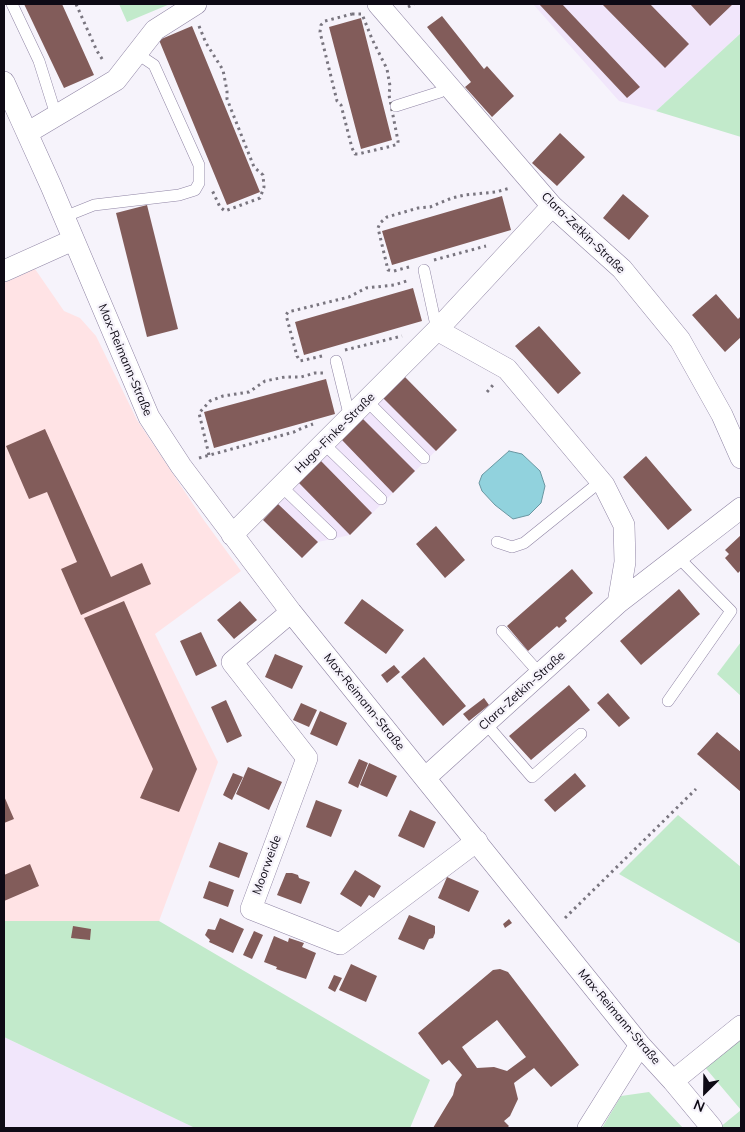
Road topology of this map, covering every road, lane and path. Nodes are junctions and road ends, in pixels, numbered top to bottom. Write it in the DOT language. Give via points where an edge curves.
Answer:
graph roads {
  1 [pos="12,4"];
  2 [pos="76,4"];
  3 [pos="378,4"];
  4 [pos="191,7"];
  5 [pos="136,53"];
  6 [pos="4,82"];
  7 [pos="108,84"];
  8 [pos="449,86"];
  9 [pos="394,109"];
  10 [pos="56,115"];
  11 [pos="26,133"];
  12 [pos="527,177"];
  13 [pos="199,183"];
  14 [pos="552,206"];
  15 [pos="64,217"];
  16 [pos="74,240"];
  17 [pos="515,246"];
  18 [pos="424,268"];
  19 [pos="4,271"];
  20 [pos="437,330"];
  21 [pos="405,335"];
  22 [pos="335,357"];
  23 [pos="339,373"];
  24 [pos="367,401"];
  25 [pos="350,418"];
  26 [pos="314,424"];
  27 [pos="324,444"];
  28 [pos="424,458"];
  29 [pos="741,458"];
  30 [pos="600,480"];
  31 [pos="282,487"];
  32 [pos="381,499"];
  33 [pos="741,508"];
  34 [pos="331,534"];
  35 [pos="232,535"];
  36 [pos="497,542"];
  37 [pos="678,556"];
  38 [pos="618,603"];
  39 [pos="291,612"];
  40 [pos="502,631"];
  41 [pos="540,675"];
  42 [pos="668,701"];
  43 [pos="486,724"];
  44 [pos="581,734"];
  45 [pos="425,778"];
  46 [pos="696,789"];
  47 [pos="476,841"];
  48 [pos="550,932"];
  49 [pos="741,1026"];
  50 [pos="640,1045"];
  51 [pos="673,1081"];
  52 [pos="588,1128"];
  53 [pos="712,1128"];
  1 -- 10 [label="lane" via="38,61"];
  2 -- 7 [label="path" via="102,57"];
  3 -- 8 [label="street, Clara-Zetkin-Straße"];
  4 -- 5 [label="street" via="155,30"];
  4 -- 13 [label="path" via="206,43 223,70 227,99 254,167 263,175 264,187 260,198 225,211 210,186"];
  5 -- 7 [label="street" via="116,80"];
  5 -- 13 [label="lane" via="154,64 199,165"];
  6 -- 11 [label="street, Max-Reimann-Straße"];
  7 -- 10 [label="street"];
  8 -- 9 [label="lane"];
  8 -- 12 [label="street, Clara-Zetkin-Straße"];
  9 -- 9 [label="path" via="398,144 355,154 341,105 337,101 320,32 325,21 362,14 386,68"];
  10 -- 11 [label="street"];
  11 -- 15 [label="street, Max-Reimann-Straße"];
  12 -- 14 [label="street, Clara-Zetkin-Straße"];
  12 -- 18 [label="path" via="518,185 503,190 452,198 387,217 380,223 378,228 388,270"];
  13 -- 15 [label="lane" via="195,190 179,195 94,205"];
  14 -- 17 [label="street, Hugo-Finke-Straße"];
  14 -- 29 [label="street, Clara-Zetkin-Straße" via="622,268 680,340 722,415"];
  15 -- 16 [label="street, Max-Reimann-Straße"];
  16 -- 19 [label="street"];
  16 -- 35 [label="street, Max-Reimann-Straße" via="149,417"];
  17 -- 18 [label="path" via="505,240"];
  17 -- 20 [label="street, Hugo-Finke-Straße"];
  18 -- 20 [label="lane"];
  18 -- 22 [label="path" via="394,285 366,288 349,297 288,312 286,315 300,361"];
  20 -- 24 [label="street, Hugo-Finke-Straße"];
  20 -- 30 [label="street" via="507,369"];
  21 -- 22 [label="path"];
  22 -- 23 [label="lane"];
  23 -- 25 [label="lane"];
  23 -- 26 [label="path" via="265,381 249,392 210,401 199,413 209,455"];
  24 -- 25 [label="street, Hugo-Finke-Straße"];
  24 -- 28 [label="lane"];
  25 -- 27 [label="street, Hugo-Finke-Straße"];
  27 -- 31 [label="street, Hugo-Finke-Straße"];
  27 -- 32 [label="lane"];
  30 -- 36 [label="lane" via="524,543 512,547"];
  30 -- 38 [label="street" via="624,525 625,562"];
  31 -- 34 [label="lane"];
  31 -- 35 [label="street, Hugo-Finke-Straße"];
  33 -- 37 [label="street, Clara-Zetkin-Straße"];
  35 -- 39 [label="street, Max-Reimann-Straße"];
  37 -- 38 [label="street, Clara-Zetkin-Straße"];
  37 -- 42 [label="lane" via="731,611"];
  38 -- 41 [label="street, Clara-Zetkin-Straße"];
  39 -- 45 [label="street, Max-Reimann-Straße"];
  39 -- 47 [label="street, Moorweide" via="232,662 307,758 251,909 340,944"];
  40 -- 41 [label="lane"];
  41 -- 43 [label="street, Clara-Zetkin-Straße"];
  43 -- 44 [label="lane" via="532,777"];
  43 -- 45 [label="street, Clara-Zetkin-Straße"];
  45 -- 47 [label="street, Max-Reimann-Straße"];
  46 -- 48 [label="path"];
  47 -- 48 [label="street, Max-Reimann-Straße"];
  48 -- 50 [label="street, Max-Reimann-Straße"];
  49 -- 51 [label="street"];
  50 -- 51 [label="street, Max-Reimann-Straße"];
  50 -- 52 [label="street"];
  51 -- 53 [label="street, Max-Reimann-Straße"];
}
